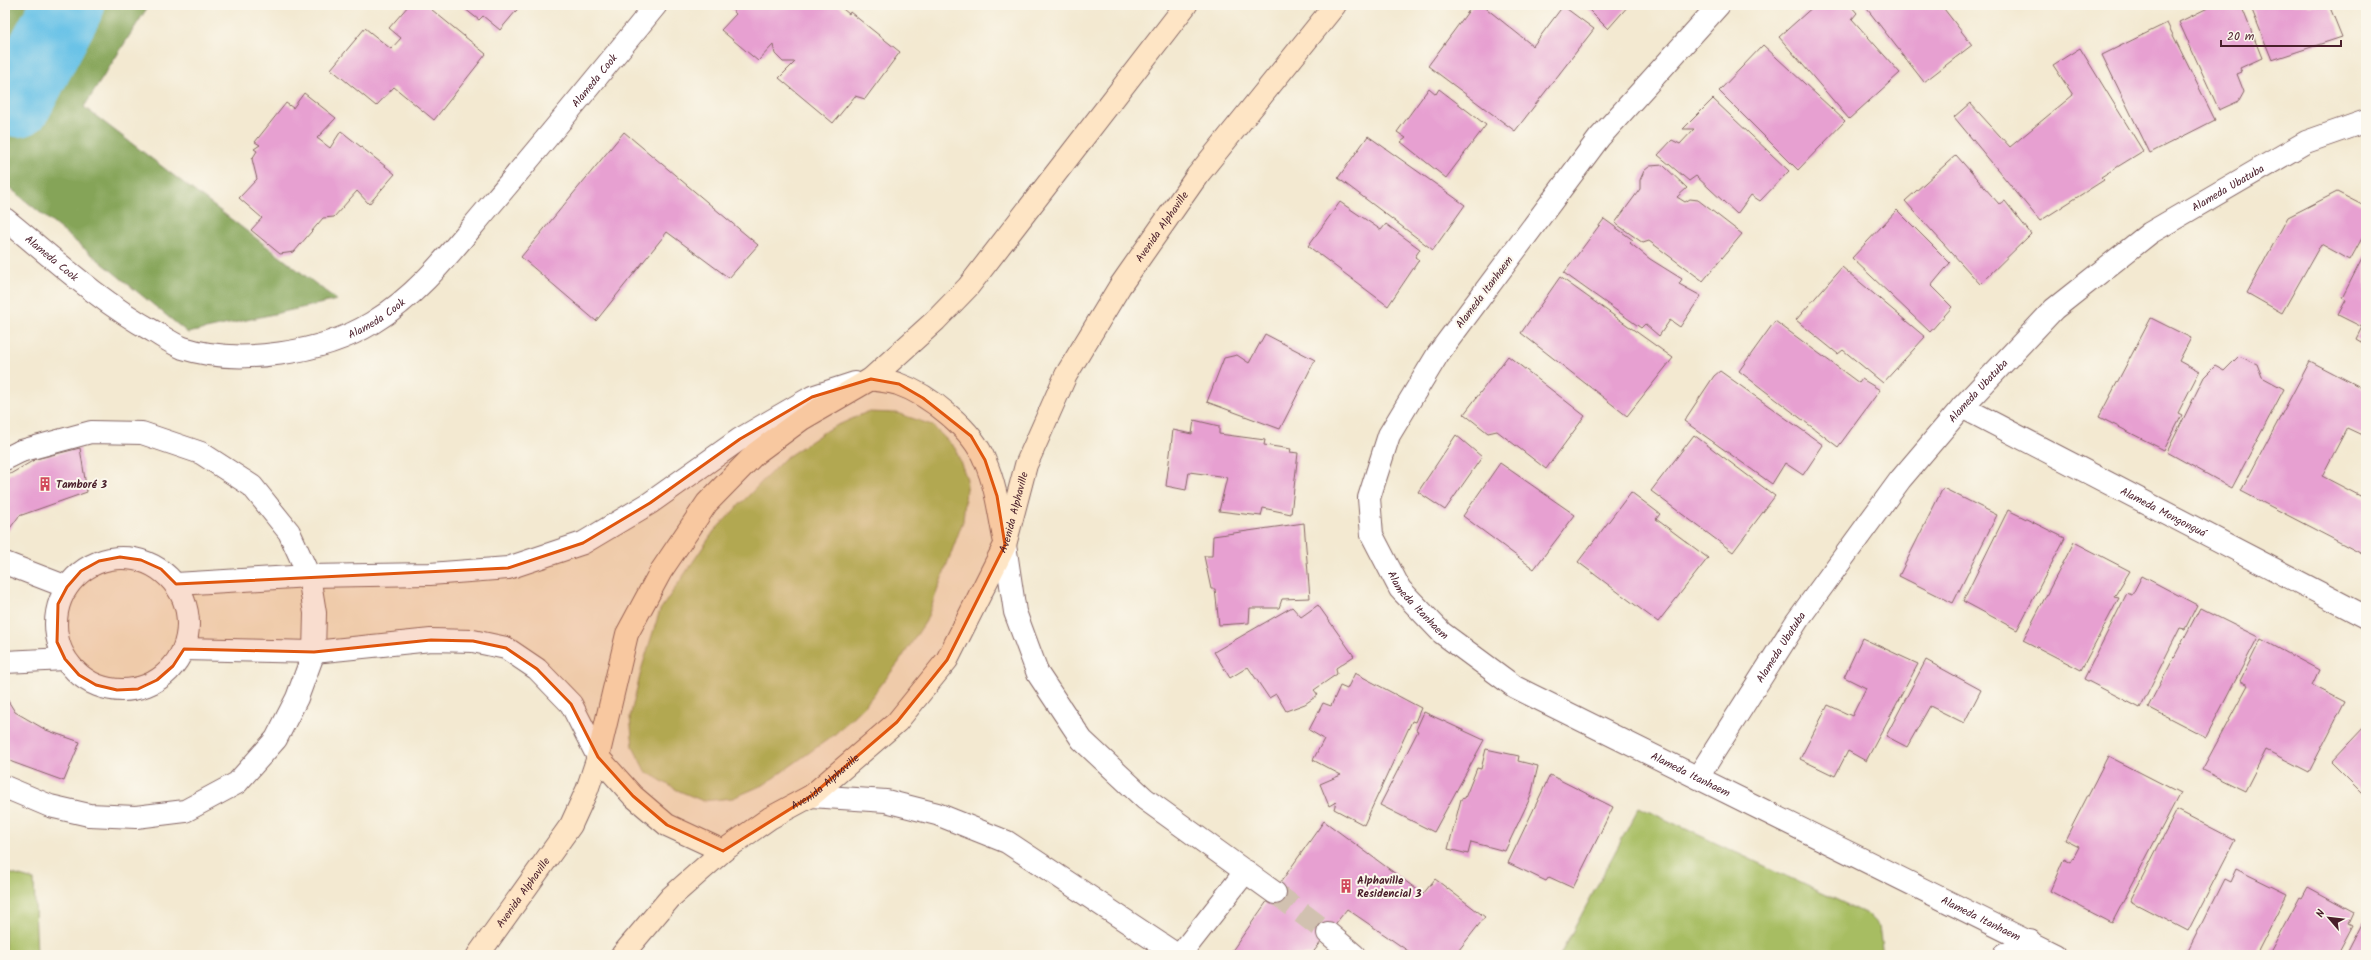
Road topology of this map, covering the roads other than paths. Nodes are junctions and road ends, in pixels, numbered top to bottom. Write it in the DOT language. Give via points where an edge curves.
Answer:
graph roads {
  1 [pos="656,5"];
  2 [pos="1186,5"];
  3 [pos="1335,5"];
  4 [pos="1718,5"];
  5 [pos="2366,121"];
  6 [pos="5,219"];
  7 [pos="871,379"];
  8 [pos="1962,407"];
  9 [pos="13,455"];
  10 [pos="1005,545"];
  11 [pos="5,563"];
  12 [pos="308,576"];
  13 [pos="176,584"];
  14 [pos="67,587"];
  15 [pos="2366,617"];
  16 [pos="184,649"];
  17 [pos="314,652"];
  18 [pos="65,659"];
  19 [pos="5,662"];
  20 [pos="598,757"];
  21 [pos="1698,777"];
  22 [pos="5,787"];
  23 [pos="811,796"];
  24 [pos="723,851"];
  25 [pos="1246,871"];
  26 [pos="1275,892"];
  27 [pos="1328,933"];
  28 [pos="2030,941"];
  29 [pos="478,955"];
  30 [pos="622,955"];
  31 [pos="1176,955"];
  32 [pos="1180,955"];
  33 [pos="1354,955"];
  34 [pos="2005,955"];
  35 [pos="2056,955"];
  1 -- 6 [label="street, Alameda Cook" via="422,285 372,323 314,347 270,354 221,356 182,348 140,324 93,291"];
  2 -- 7 [label="main road, Avenida Alphaville" via="968,287"];
  3 -- 10 [label="main road, Avenida Alphaville" via="1198,176 1120,286 1066,376 1029,458"];
  4 -- 21 [label="street, Alameda Itanhaem" via="1599,138 1438,354 1389,435 1369,498 1372,535 1400,588 1442,633 1515,687"];
  5 -- 8 [label="street, Alameda Ubatuba" via="2306,142 2150,233 2054,309"];
  7 -- 10 [label="main road" via="898,384 923,398 971,436 985,460 997,496"];
  7 -- 12 [label="street" via="812,397 740,440 650,504 583,543 508,568 430,574"];
  7 -- 20 [label="main road, Avenida Alphaville" via="802,418 756,453 708,503 661,571 627,634"];
  8 -- 15 [label="street, Alameda Mongonguá"];
  8 -- 21 [label="street, Alameda Ubatuba" via="1900,480 1797,621"];
  9 -- 12 [label="street" via="90,432 142,434 201,453 252,486 290,532"];
  10 -- 23 [label="main road, Avenida Alphaville" via="947,660 898,722"];
  10 -- 25 [label="street" via="1015,612 1038,674 1082,740 1145,799"];
  11 -- 14 [label="street"];
  12 -- 13 [label="street"];
  12 -- 17 [label="street" via="315,613"];
  13 -- 14 [label="street" via="160,569 142,560 120,557 93,564 81,571"];
  13 -- 16 [label="street" via="185,604 188,627"];
  14 -- 18 [label="street" via="58,604 55,623 57,642"];
  16 -- 17 [label="street"];
  16 -- 18 [label="street" via="173,666 157,680 138,689 117,690 96,685 79,675"];
  17 -- 20 [label="street" via="431,640 473,641 506,648 537,669 571,704"];
  17 -- 22 [label="street" via="297,698 276,739 237,783 185,811 136,817 89,815 50,806"];
  18 -- 19 [label="street"];
  20 -- 24 [label="main road" via="633,796 667,825"];
  20 -- 29 [label="main road, Avenida Alphaville" via="588,790 570,824"];
  21 -- 28 [label="street, Alameda Itanhaem"];
  23 -- 24 [label="main road, Avenida Alphaville" via="770,818"];
  23 -- 31 [label="street" via="886,801 937,814 1007,842"];
  24 -- 30 [label="main road, Avenida Alphaville" via="671,897"];
  25 -- 26 [label="street"];
  25 -- 32 [label="street"];
  27 -- 33 [label="street"];
  28 -- 34 [label="street"];
  28 -- 35 [label="street, Alameda Itanhaem"];
}
